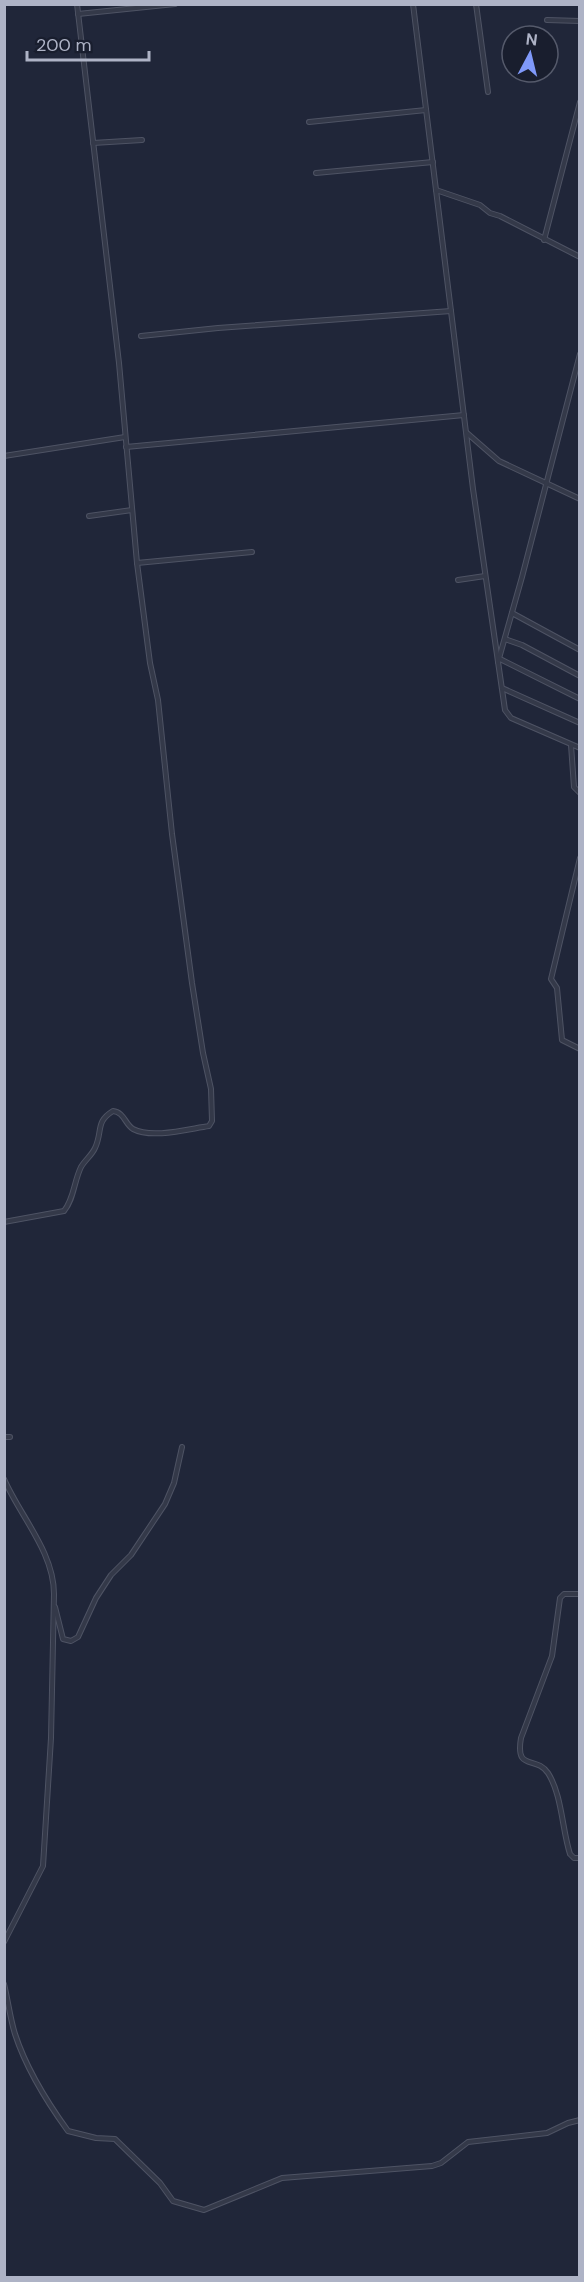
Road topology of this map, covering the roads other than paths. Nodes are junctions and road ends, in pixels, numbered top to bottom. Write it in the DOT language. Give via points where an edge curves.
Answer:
graph roads {
  1 [pos="77,4"];
  2 [pos="175,4"];
  3 [pos="413,4"];
  4 [pos="476,4"];
  5 [pos="78,14"];
  6 [pos="547,20"];
  7 [pos="579,21"];
  8 [pos="488,92"];
  9 [pos="579,102"];
  10 [pos="426,110"];
  11 [pos="309,122"];
  12 [pos="142,140"];
  13 [pos="93,143"];
  14 [pos="433,162"];
  15 [pos="316,173"];
  16 [pos="436,190"];
  17 [pos="544,240"];
  18 [pos="579,257"];
  19 [pos="451,311"];
  20 [pos="141,336"];
  21 [pos="579,354"];
  22 [pos="464,415"];
  23 [pos="466,432"];
  24 [pos="125,437"];
  25 [pos="126,447"];
  26 [pos="4,456"];
  27 [pos="546,484"];
  28 [pos="579,499"];
  29 [pos="132,510"];
  30 [pos="89,516"];
  31 [pos="252,552"];
  32 [pos="137,563"];
  33 [pos="485,576"];
  34 [pos="458,580"];
  35 [pos="512,613"];
  36 [pos="505,639"];
  37 [pos="579,650"];
  38 [pos="498,661"];
  39 [pos="579,676"];
  40 [pos="501,688"];
  41 [pos="579,699"];
  42 [pos="579,723"];
  43 [pos="571,744"];
  44 [pos="579,748"];
  45 [pos="579,793"];
  46 [pos="579,858"];
  47 [pos="579,1050"];
  48 [pos="4,1222"];
  49 [pos="4,1437"];
  50 [pos="10,1437"];
  51 [pos="182,1446"];
  52 [pos="4,1479"];
  53 [pos="579,1594"];
  54 [pos="54,1605"];
  55 [pos="579,1858"];
  56 [pos="4,1942"];
  57 [pos="4,1984"];
  58 [pos="579,2120"];
  1 -- 5 [label="street"];
  2 -- 5 [label="street"];
  3 -- 10 [label="street"];
  4 -- 8 [label="street"];
  5 -- 13 [label="street"];
  6 -- 7 [label="street"];
  9 -- 17 [label="street"];
  10 -- 11 [label="street"];
  10 -- 14 [label="street"];
  12 -- 13 [label="street"];
  13 -- 24 [label="street"];
  14 -- 15 [label="street"];
  14 -- 16 [label="street"];
  16 -- 17 [label="street" via="480,205"];
  16 -- 19 [label="street"];
  17 -- 18 [label="street"];
  19 -- 20 [label="street"];
  19 -- 22 [label="street"];
  21 -- 27 [label="street"];
  22 -- 23 [label="street"];
  22 -- 25 [label="street"];
  23 -- 27 [label="street" via="499,461"];
  23 -- 33 [label="street"];
  24 -- 25 [label="street"];
  24 -- 26 [label="street"];
  25 -- 29 [label="street"];
  27 -- 28 [label="street"];
  27 -- 35 [label="street"];
  29 -- 30 [label="street"];
  29 -- 32 [label="street"];
  31 -- 32 [label="street"];
  32 -- 48 [label="street" via="188,948 211,1089 212,1121 208,1126 147,1133 130,1127 121,1114 113,1111 100,1124 95,1148 81,1167 64,1211"];
  33 -- 34 [label="street"];
  33 -- 38 [label="street"];
  35 -- 36 [label="street"];
  35 -- 37 [label="street"];
  36 -- 38 [label="street"];
  36 -- 39 [label="street"];
  38 -- 40 [label="street"];
  38 -- 41 [label="street"];
  40 -- 42 [label="street"];
  40 -- 43 [label="street" via="508,715"];
  43 -- 44 [label="street"];
  43 -- 45 [label="street" via="574,787"];
  46 -- 47 [label="street" via="551,979 557,988 562,1040"];
  49 -- 50 [label="street"];
  51 -- 54 [label="street" via="174,1484 165,1504 130,1555 111,1575 78,1637 71,1641 63,1639"];
  52 -- 54 [label="street" via="48,1563 54,1582"];
  53 -- 55 [label="street" via="564,1594 560,1598 554,1649 519,1752 524,1760 549,1774 570,1854"];
  54 -- 56 [label="street" via="43,1866"];
  57 -- 58 [label="street" via="14,2032 37,2081 68,2131 115,2139 173,2201 194,2209 216,2207 282,2178 432,2166 468,2142 547,2133"];
}
